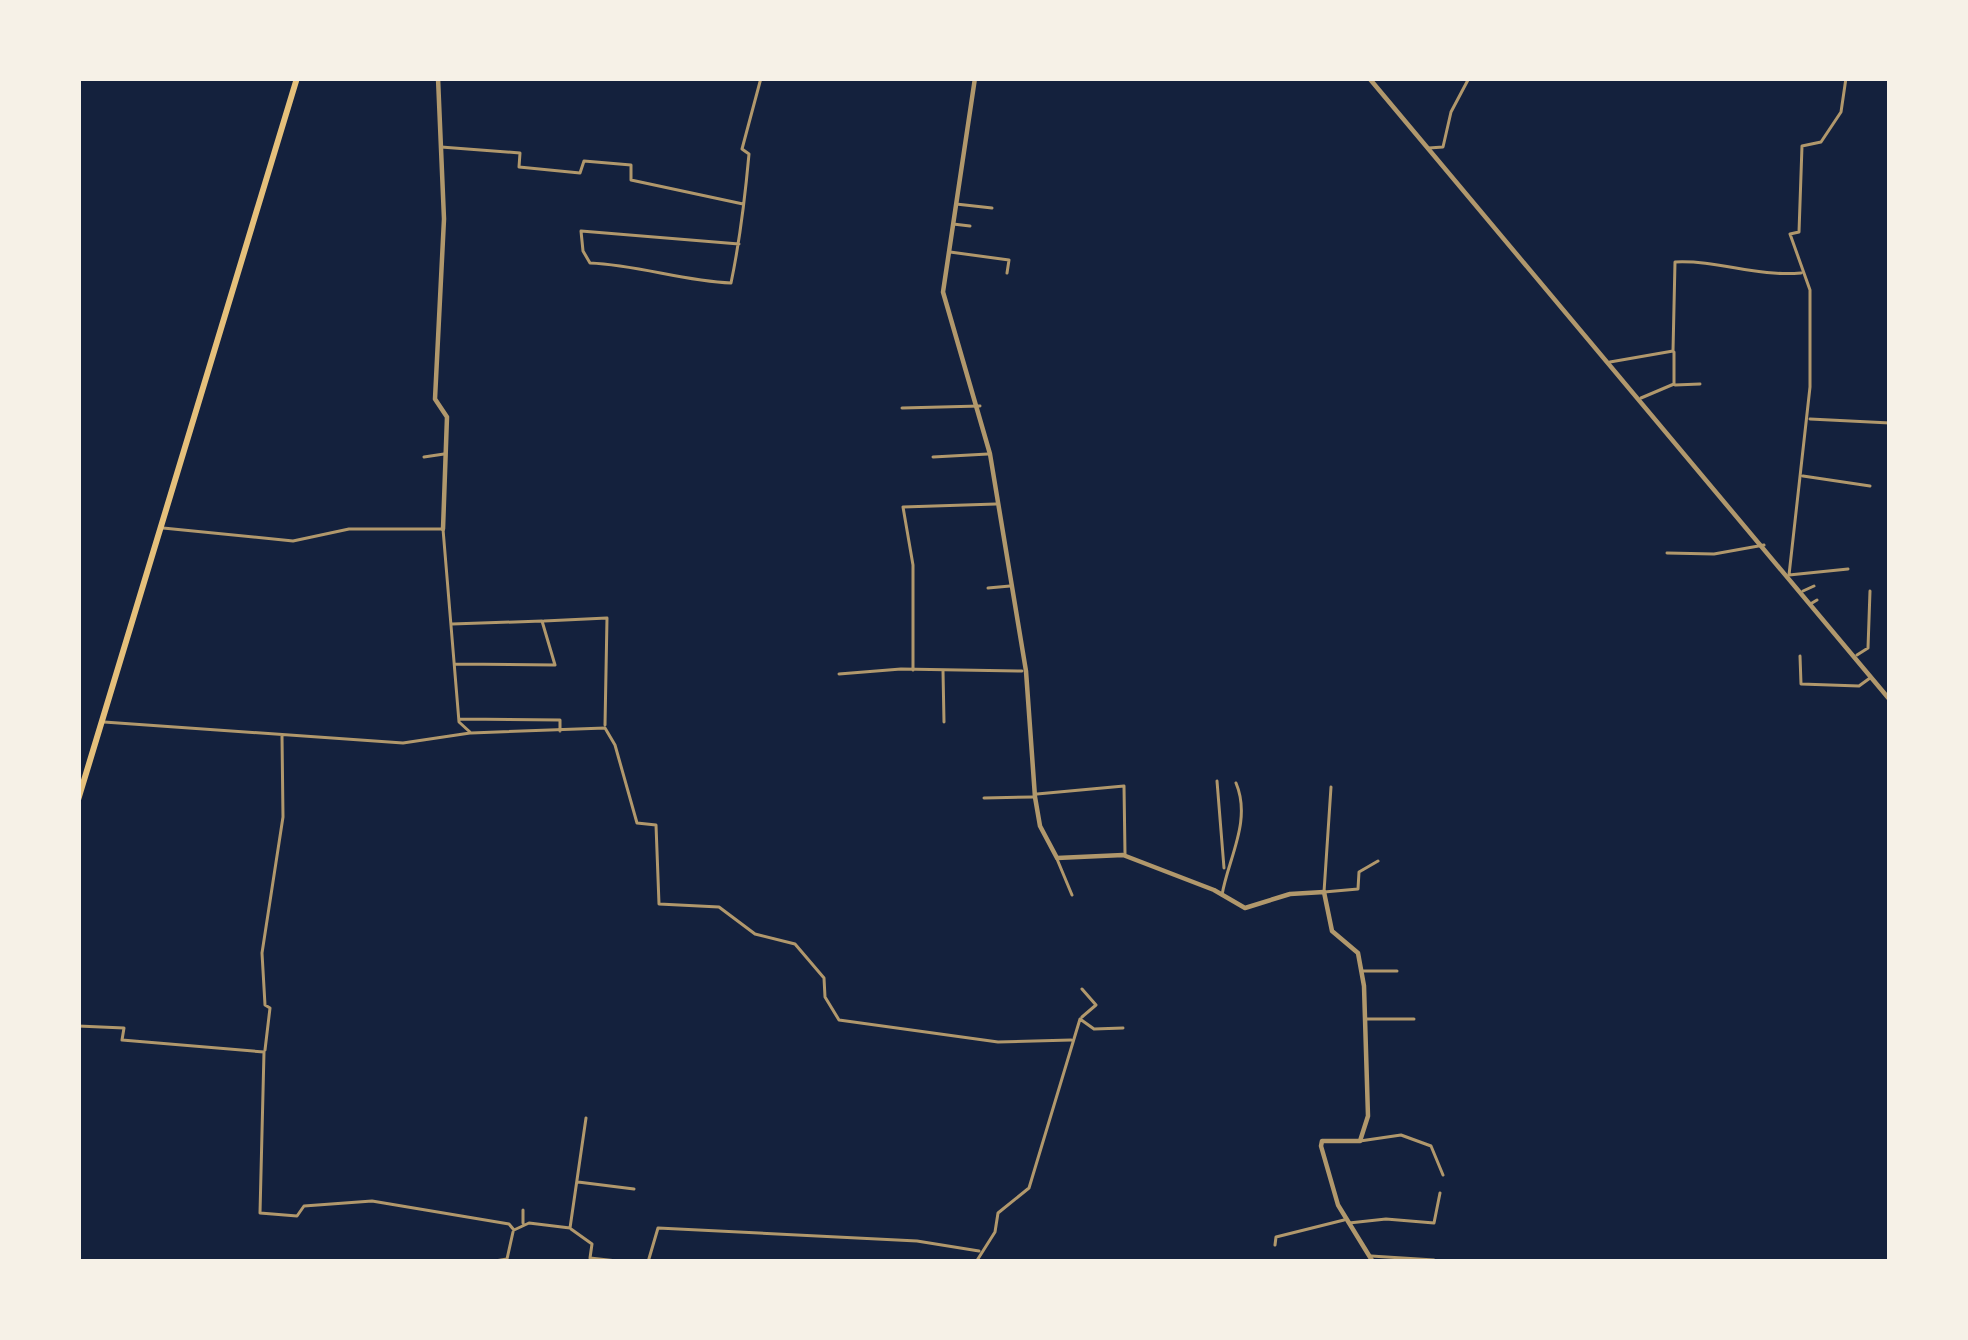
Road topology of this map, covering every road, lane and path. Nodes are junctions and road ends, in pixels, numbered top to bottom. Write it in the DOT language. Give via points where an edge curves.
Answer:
graph roads {
  1 [pos="297,78"];
  2 [pos="438,78"];
  3 [pos="761,78"];
  4 [pos="975,78"];
  5 [pos="1369,78"];
  6 [pos="1469,78"];
  7 [pos="1846,78"];
  8 [pos="441,148"];
  9 [pos="1427,148"];
  10 [pos="954,203"];
  11 [pos="744,205"];
  12 [pos="992,208"];
  13 [pos="952,224"];
  14 [pos="970,226"];
  15 [pos="739,244"];
  16 [pos="948,252"];
  17 [pos="1007,273"];
  18 [pos="1803,273"];
  19 [pos="1672,349"];
  20 [pos="1610,362"];
  21 [pos="1700,384"];
  22 [pos="1673,385"];
  23 [pos="1641,398"];
  24 [pos="980,406"];
  25 [pos="902,408"];
  26 [pos="1808,419"];
  27 [pos="1890,423"];
  28 [pos="446,454"];
  29 [pos="990,454"];
  30 [pos="424,457"];
  31 [pos="933,457"];
  32 [pos="1802,476"];
  33 [pos="1870,485"];
  34 [pos="998,503"];
  35 [pos="161,528"];
  36 [pos="443,529"];
  37 [pos="1765,545"];
  38 [pos="1667,553"];
  39 [pos="1848,569"];
  40 [pos="1789,575"];
  41 [pos="1012,585"];
  42 [pos="1814,586"];
  43 [pos="988,588"];
  44 [pos="1870,590"];
  45 [pos="1802,591"];
  46 [pos="542,621"];
  47 [pos="452,624"];
  48 [pos="1800,656"];
  49 [pos="1855,656"];
  50 [pos="454,664"];
  51 [pos="943,669"];
  52 [pos="913,670"];
  53 [pos="1026,671"];
  54 [pos="839,674"];
  55 [pos="1872,676"];
  56 [pos="1890,700"];
  57 [pos="459,719"];
  58 [pos="102,722"];
  59 [pos="944,722"];
  60 [pos="605,728"];
  61 [pos="560,731"];
  62 [pos="471,733"];
  63 [pos="282,735"];
  64 [pos="1217,781"];
  65 [pos="1236,783"];
  66 [pos="80,785"];
  67 [pos="1331,787"];
  68 [pos="1035,795"];
  69 [pos="984,799"];
  70 [pos="78,800"];
  71 [pos="1125,856"];
  72 [pos="1056,857"];
  73 [pos="1378,861"];
  74 [pos="1226,871"];
  75 [pos="1324,892"];
  76 [pos="1072,895"];
  77 [pos="1222,895"];
  78 [pos="1361,970"];
  79 [pos="1397,971"];
  80 [pos="1082,988"];
  81 [pos="1080,1019"];
  82 [pos="1364,1019"];
  83 [pos="1414,1019"];
  84 [pos="78,1026"];
  85 [pos="1123,1028"];
  86 [pos="1071,1040"];
  87 [pos="264,1052"];
  88 [pos="586,1118"];
  89 [pos="1360,1141"];
  90 [pos="1442,1174"];
  91 [pos="576,1182"];
  92 [pos="634,1189"];
  93 [pos="1440,1193"];
  94 [pos="523,1210"];
  95 [pos="1347,1221"];
  96 [pos="523,1225"];
  97 [pos="570,1228"];
  98 [pos="514,1230"];
  99 [pos="1275,1245"];
  100 [pos="979,1251"];
  101 [pos="1371,1259"];
  102 [pos="1434,1260"];
  103 [pos="488,1262"];
  104 [pos="618,1262"];
  105 [pos="648,1262"];
  106 [pos="976,1262"];
  1 -- 35 [label="highway"];
  2 -- 8 [label="street"];
  3 -- 11 [label="street" via="742,149 749,154"];
  4 -- 10 [label="street"];
  5 -- 9 [label="street"];
  6 -- 9 [label="street" via="1443,147"];
  7 -- 18 [label="street" via="1841,112 1821,142 1802,146 1799,232 1790,234"];
  8 -- 11 [label="street" via="520,153 519,167 580,173 584,160 632,165 632,180"];
  8 -- 28 [label="street" via="435,399 447,417"];
  9 -- 20 [label="street"];
  10 -- 12 [label="street"];
  10 -- 13 [label="street"];
  11 -- 15 [label="street"];
  13 -- 14 [label="street"];
  13 -- 16 [label="street"];
  15 -- 15 [label="street" via="713,246 581,231 590,263 700,282 731,283"];
  16 -- 17 [label="street" via="1009,260"];
  16 -- 24 [label="street" via="943,292 962,370"];
  18 -- 19 [label="street" via="1675,262"];
  18 -- 26 [label="street" via="1810,290"];
  19 -- 20 [label="street"];
  19 -- 22 [label="street"];
  20 -- 23 [label="street"];
  21 -- 22 [label="street"];
  22 -- 23 [label="street"];
  23 -- 37 [label="street"];
  24 -- 25 [label="street"];
  24 -- 29 [label="street"];
  26 -- 27 [label="street"];
  26 -- 32 [label="street"];
  28 -- 30 [label="street"];
  28 -- 36 [label="street"];
  29 -- 31 [label="street"];
  29 -- 34 [label="street"];
  32 -- 33 [label="street"];
  32 -- 40 [label="street"];
  34 -- 41 [label="street"];
  34 -- 52 [label="street" via="903,506 912,545"];
  35 -- 36 [label="street" via="292,541 349,529"];
  35 -- 58 [label="highway"];
  36 -- 47 [label="street"];
  37 -- 38 [label="street"];
  37 -- 40 [label="street"];
  39 -- 40 [label="street"];
  40 -- 45 [label="street"];
  41 -- 43 [label="street"];
  41 -- 53 [label="street"];
  42 -- 45 [label="street"];
  44 -- 49 [label="street" via="1868,649"];
  45 -- 49 [label="street"];
  46 -- 47 [label="street"];
  46 -- 50 [label="street" via="555,665"];
  46 -- 60 [label="street" via="607,617"];
  47 -- 50 [label="street"];
  48 -- 55 [label="street" via="1801,685 1858,686"];
  49 -- 55 [label="street"];
  50 -- 57 [label="street"];
  51 -- 52 [label="street"];
  51 -- 53 [label="street"];
  51 -- 59 [label="street"];
  52 -- 54 [label="street"];
  53 -- 68 [label="street"];
  55 -- 56 [label="street"];
  57 -- 61 [label="street" via="560,720"];
  57 -- 62 [label="street"];
  58 -- 63 [label="street"];
  58 -- 66 [label="highway"];
  60 -- 61 [label="street"];
  60 -- 86 [label="street" via="637,823 656,825 659,904 719,907 755,934 795,944 824,978 839,1019 998,1042"];
  61 -- 62 [label="street"];
  62 -- 63 [label="street" via="403,743"];
  63 -- 87 [label="street" via="283,817 262,953 270,1008"];
  64 -- 74 [label="street"];
  65 -- 74 [label="street" via="1238,855"];
  66 -- 70 [label="highway"];
  67 -- 75 [label="street"];
  68 -- 69 [label="street"];
  68 -- 71 [label="street" via="1124,786"];
  68 -- 72 [label="street"];
  71 -- 72 [label="street"];
  71 -- 77 [label="street"];
  72 -- 76 [label="street"];
  73 -- 75 [label="street" via="1359,872 1358,889"];
  74 -- 77 [label="street"];
  75 -- 77 [label="street" via="1245,908"];
  75 -- 78 [label="street" via="1332,931 1358,953"];
  78 -- 79 [label="street"];
  78 -- 82 [label="street"];
  80 -- 81 [label="street" via="1096,1005"];
  81 -- 85 [label="street" via="1094,1029"];
  81 -- 86 [label="street"];
  82 -- 83 [label="street"];
  82 -- 89 [label="street" via="1368,1116"];
  84 -- 87 [label="street" via="124,1028 122,1040"];
  86 -- 100 [label="street" via="1029,1188 998,1213"];
  87 -- 98 [label="street" via="260,1214 297,1216 304,1206 372,1201"];
  88 -- 91 [label="street"];
  89 -- 90 [label="street" via="1407,1135 1431,1146"];
  89 -- 95 [label="street" via="1322,1141"];
  91 -- 92 [label="street"];
  91 -- 97 [label="street"];
  93 -- 95 [label="street" via="1435,1223"];
  94 -- 96 [label="street"];
  95 -- 99 [label="street" via="1276,1237"];
  95 -- 101 [label="street"];
  96 -- 97 [label="street"];
  96 -- 98 [label="street"];
  97 -- 104 [label="street" via="592,1244 590,1258"];
  98 -- 103 [label="street" via="507,1259"];
  100 -- 105 [label="street" via="658,1228"];
  100 -- 106 [label="street"];
  101 -- 102 [label="street" via="1389,1253"];
}
